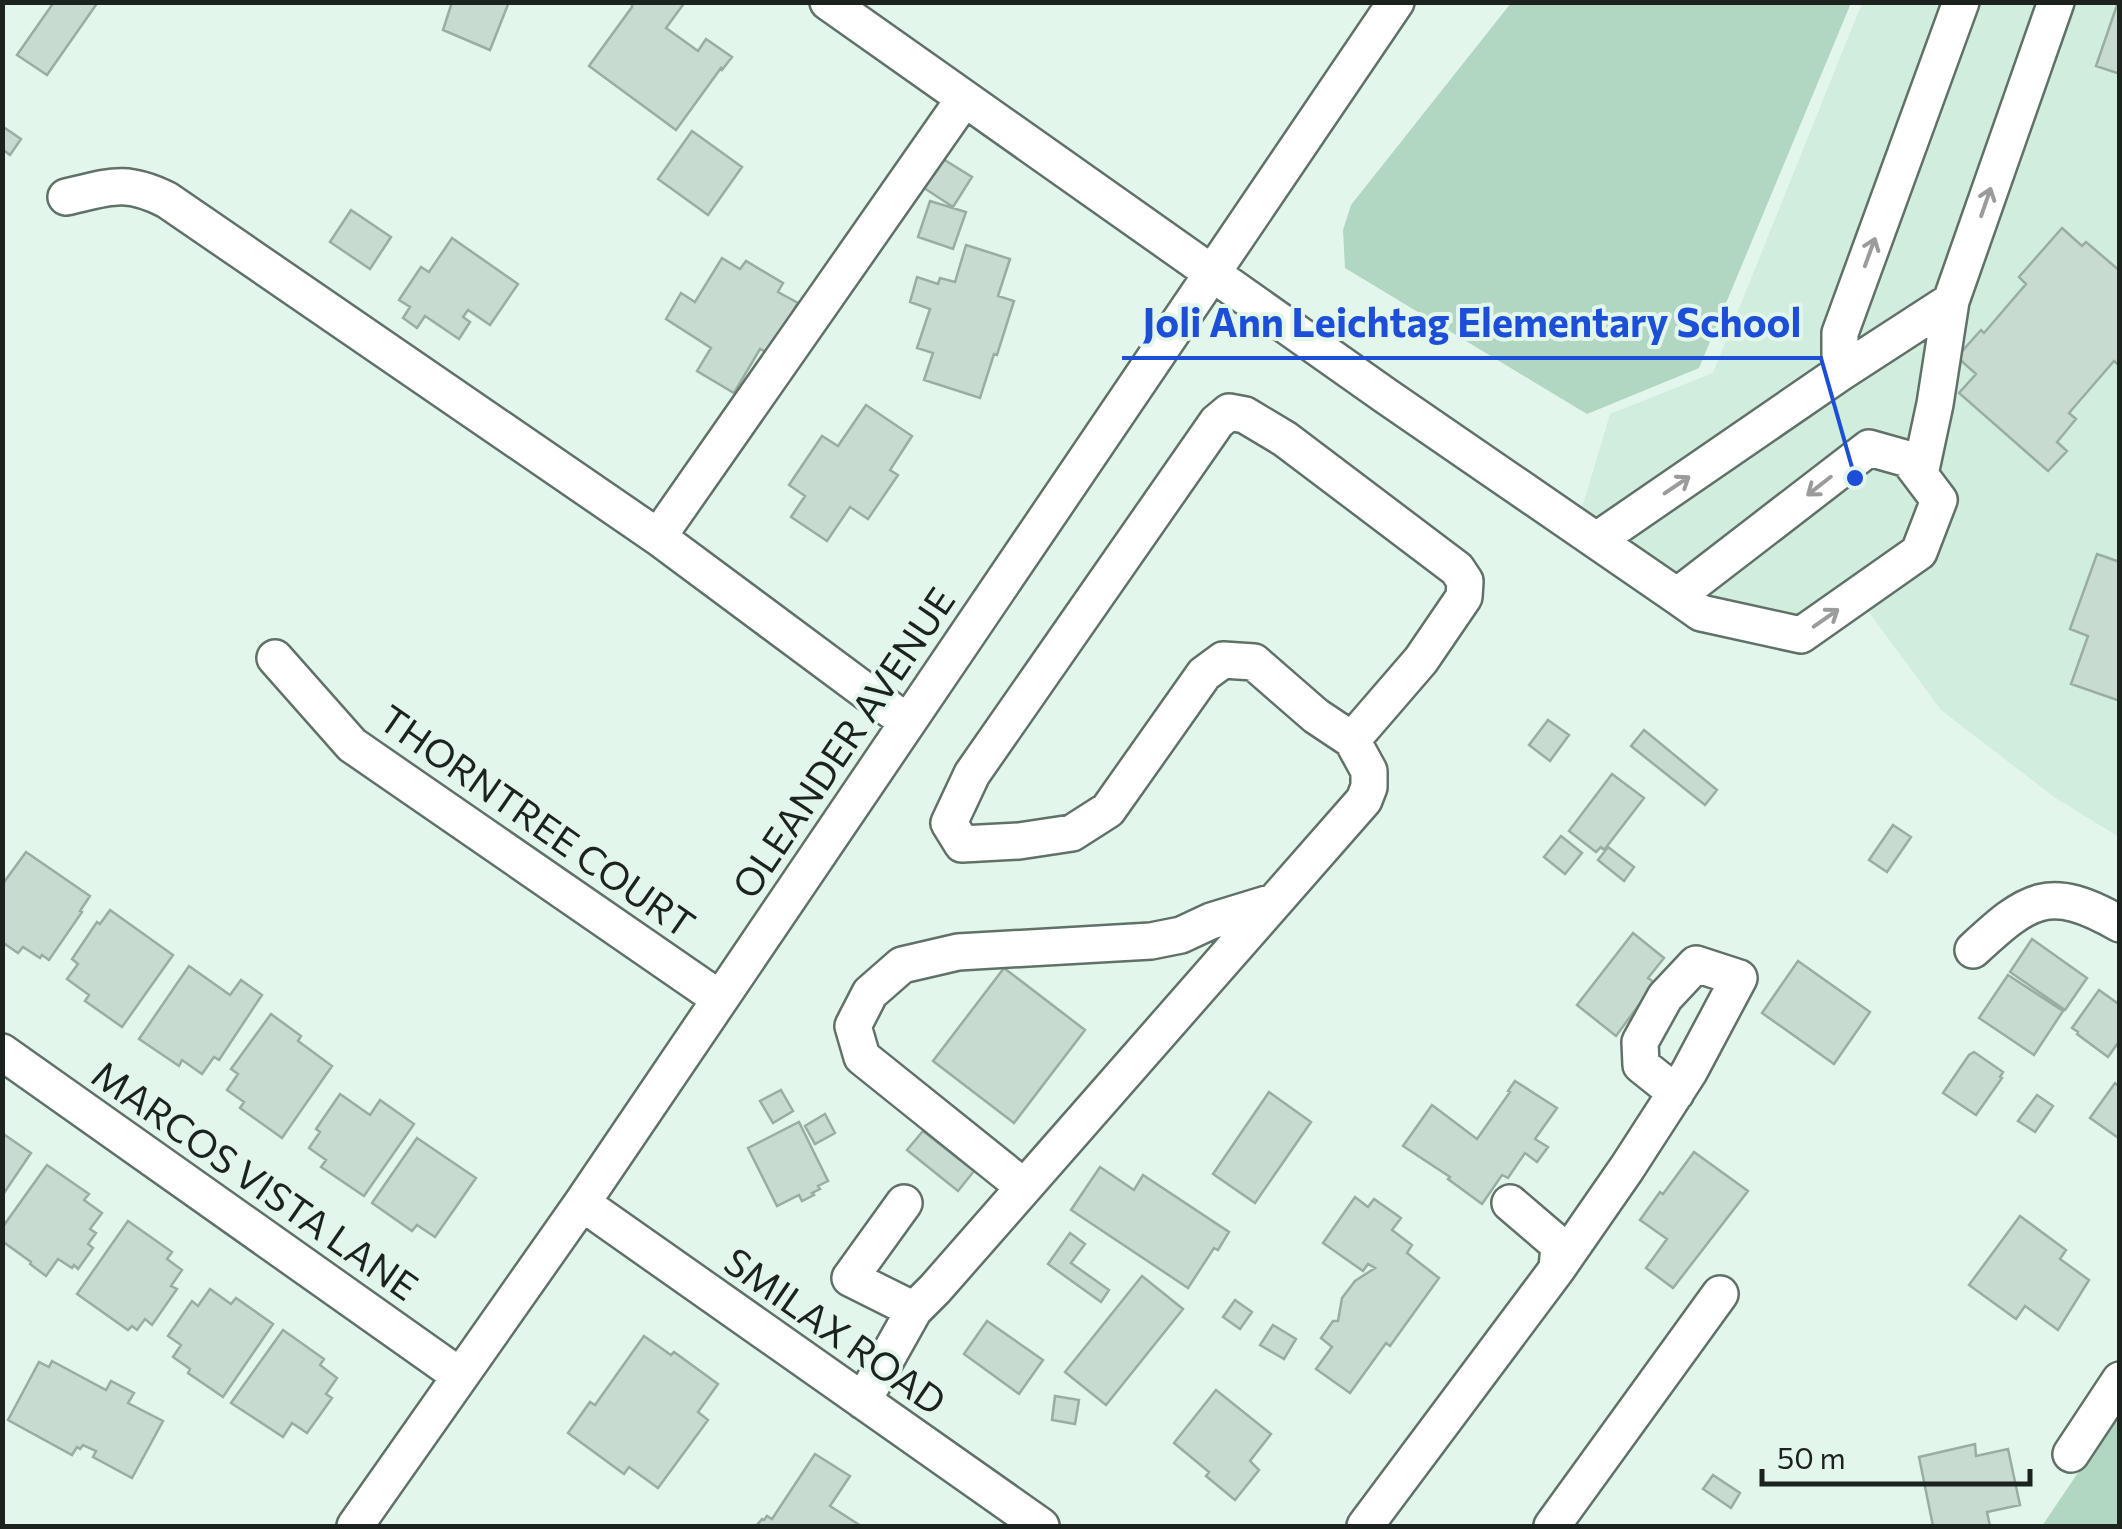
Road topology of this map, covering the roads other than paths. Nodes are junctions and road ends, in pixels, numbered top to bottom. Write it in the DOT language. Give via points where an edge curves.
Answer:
graph roads {
  1 [pos="828,2"];
  2 [pos="1396,2"];
  3 [pos="1961,2"];
  4 [pos="2056,2"];
  5 [pos="964,98"];
  6 [pos="66,197"];
  7 [pos="1211,273"];
  8 [pos="1951,301"];
  9 [pos="1840,373"];
  10 [pos="1920,474"];
  11 [pos="658,537"];
  12 [pos="1596,540"];
  13 [pos="1689,604"];
  14 [pos="275,658"];
  15 [pos="907,722"];
  16 [pos="1352,740"];
  17 [pos="1276,901"];
  18 [pos="2120,924"];
  19 [pos="1972,950"];
  20 [pos="720,999"];
  21 [pos="2,1052"];
  22 [pos="1676,1093"];
  23 [pos="1024,1187"];
  24 [pos="904,1202"];
  25 [pos="1510,1203"];
  26 [pos="582,1204"];
  27 [pos="1558,1269"];
  28 [pos="1720,1294"];
  29 [pos="914,1310"];
  30 [pos="460,1376"];
  31 [pos="2120,1380"];
  32 [pos="863,1401"];
  33 [pos="2071,1454"];
  34 [pos="355,1526"];
  35 [pos="1041,1526"];
  36 [pos="1366,1526"];
  37 [pos="1552,1526"];
  1 -- 5 [label="street"];
  2 -- 7 [label="street, OLEANDER AVENUE"];
  9 -- 3 [label="street, one-way" via="1840,334"];
  8 -- 4 [label="street, one-way"];
  5 -- 7 [label="street"];
  5 -- 11 [label="street"];
  6 -- 11 [label="street" via="118,186 144,188 168,200"];
  7 -- 12 [label="street"];
  7 -- 15 [label="street, OLEANDER AVENUE"];
  8 -- 9 [label="street"];
  8 -- 10 [label="street"];
  12 -- 9 [label="street, one-way"];
  10 -- 13 [label="street, one-way" via="1908,458 1869,448"];
  13 -- 10 [label="street, one-way" via="1801,635 1918,552 1939,500"];
  11 -- 15 [label="street"];
  12 -- 13 [label="street"];
  14 -- 20 [label="street, THORNTREE COURT" via="352,745"];
  15 -- 20 [label="street, OLEANDER AVENUE"];
  16 -- 16 [label="street" via="1254,662 1222,660 1204,674 1108,810 1072,833 962,844 949,823 972,774 1229,412 1286,439 1457,569 1464,581 1464,597 1421,660"];
  16 -- 17 [label="street" via="1369,770 1364,800"];
  17 -- 23 [label="street"];
  17 -- 23 [label="street" via="1151,941 939,956 902,965 870,993 853,1026 862,1057"];
  18 -- 19 [label="street" via="2080,904 2043,901 2024,907"];
  20 -- 26 [label="street, OLEANDER AVENUE"];
  21 -- 30 [label="street, MARCOS VISTA LANE"];
  22 -- 27 [label="street"];
  23 -- 29 [label="street"];
  24 -- 29 [label="street" via="850,1278"];
  25 -- 27 [label="street" via="1560,1245"];
  26 -- 30 [label="street, OLEANDER AVENUE"];
  26 -- 32 [label="street, SMILAX ROAD"];
  27 -- 36 [label="street"];
  28 -- 37 [label="street"];
  29 -- 32 [label="street"];
  30 -- 34 [label="street, OLEANDER AVENUE"];
  31 -- 33 [label="street"];
  32 -- 35 [label="street, SMILAX ROAD"];
}
